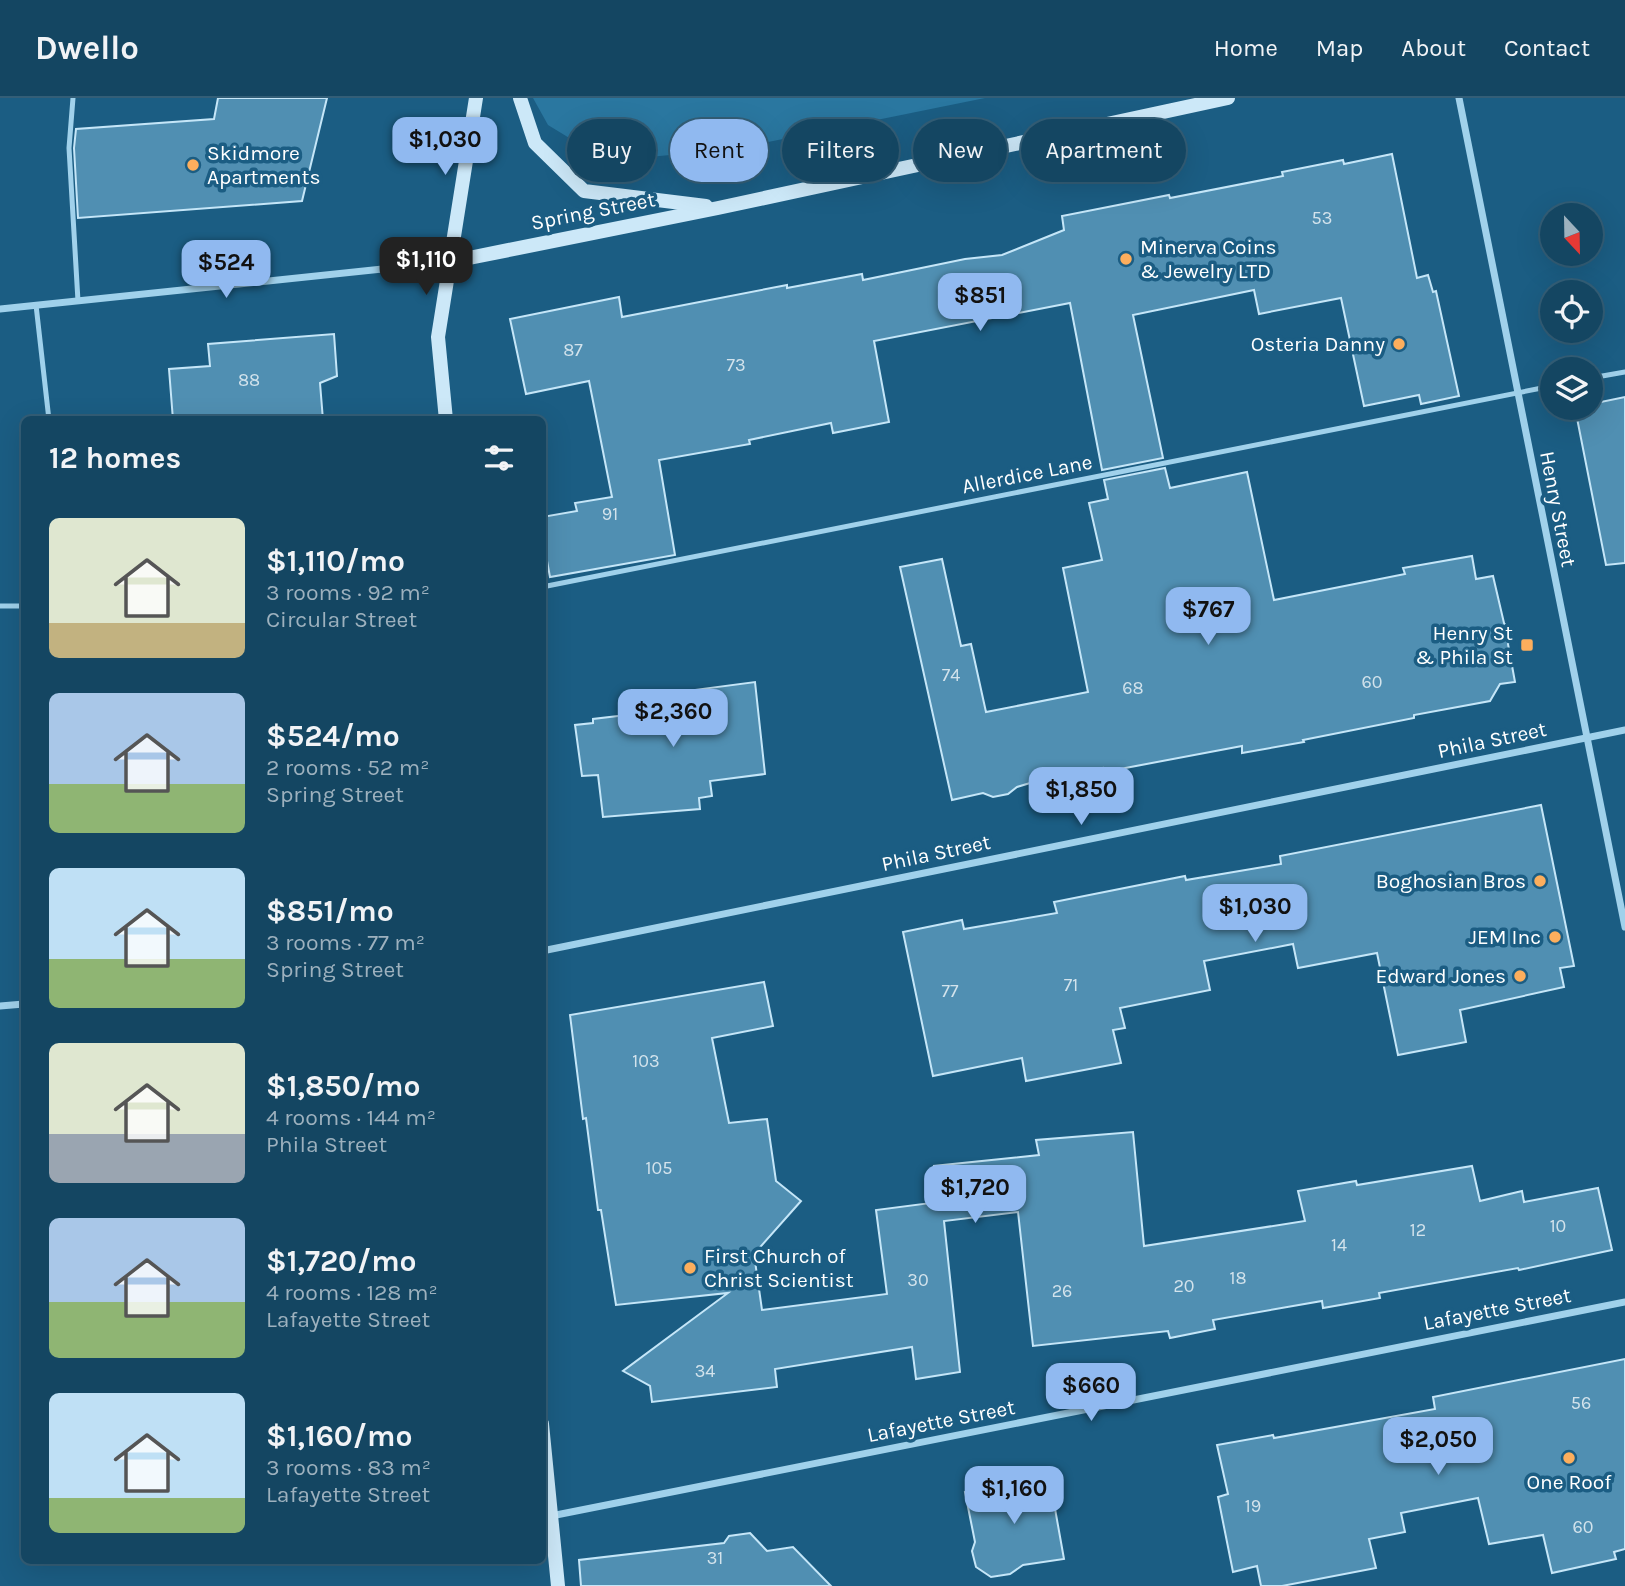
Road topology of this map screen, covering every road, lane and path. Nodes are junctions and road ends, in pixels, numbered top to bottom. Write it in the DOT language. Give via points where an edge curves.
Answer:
graph roads {
  1 [pos="73,98"];
  2 [pos="476,98"];
  3 [pos="520,98"];
  4 [pos="1228,98"];
  5 [pos="1459,98"];
  6 [pos="718,208"];
  7 [pos="449,262"];
  8 [pos="78,301"];
  9 [pos="36,305"];
  10 [pos="0,309"];
  11 [pos="1625,372"];
  12 [pos="1603,377"];
  13 [pos="1540,389"];
  14 [pos="1517,394"];
  15 [pos="49,416"];
  16 [pos="446,416"];
  17 [pos="546,586"];
  18 [pos="0,606"];
  19 [pos="21,606"];
  20 [pos="1625,730"];
  21 [pos="1586,738"];
  22 [pos="1625,927"];
  23 [pos="546,950"];
  24 [pos="21,1004"];
  25 [pos="0,1006"];
  26 [pos="1625,1302"];
  27 [pos="546,1465"];
  28 [pos="551,1516"];
  29 [pos="558,1586"];
  1 -- 8 [label="lane" via="69,148"];
  2 -- 7 [label="main road"];
  3 -- 6 [label="main road" via="535,143 584,191"];
  4 -- 6 [label="main road, Spring Street"];
  5 -- 14 [label="street, Henry Street"];
  6 -- 7 [label="main road, Spring Street"];
  7 -- 8 [label="street, Spring Street"];
  7 -- 16 [label="main road" via="438,337"];
  8 -- 9 [label="street, Spring Street"];
  9 -- 10 [label="street, Spring Street"];
  9 -- 15 [label="lane"];
  11 -- 12 [label="lane"];
  13 -- 14 [label="lane, Allerdice Lane"];
  14 -- 17 [label="lane, Allerdice Lane"];
  14 -- 21 [label="street, Henry Street"];
  18 -- 19 [label="lane"];
  20 -- 21 [label="street, Phila Street"];
  21 -- 22 [label="street, Henry Street"];
  21 -- 23 [label="street, Phila Street"];
  24 -- 25 [label="street"];
  26 -- 28 [label="street, Lafayette Street"];
  27 -- 28 [label="main road"];
  28 -- 29 [label="main road"];
}
